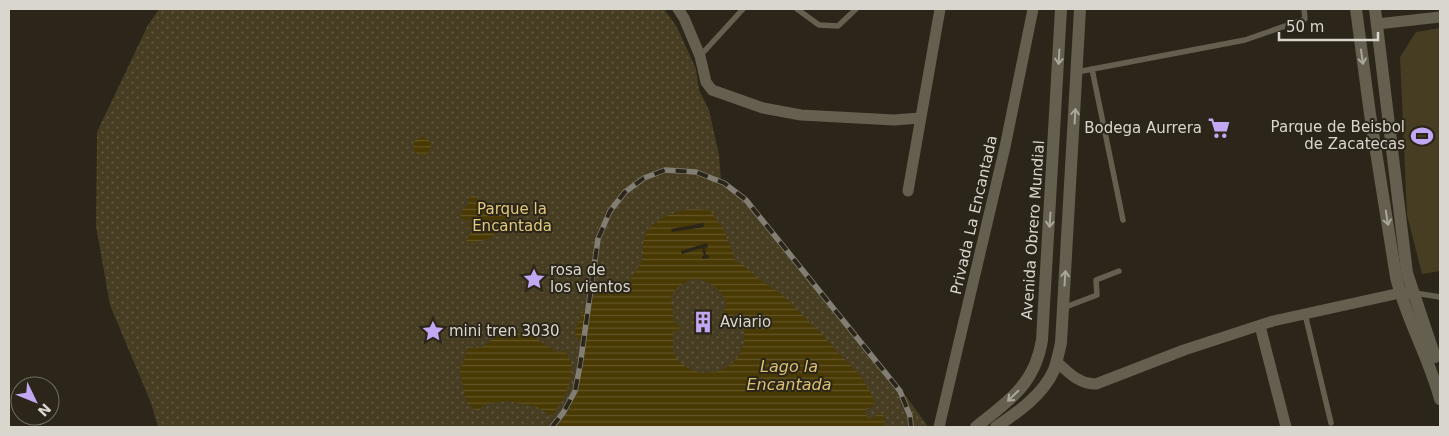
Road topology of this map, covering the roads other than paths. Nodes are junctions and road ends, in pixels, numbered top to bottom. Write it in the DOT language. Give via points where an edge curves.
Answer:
graph roads {
  1 [pos="678,9"];
  2 [pos="744,9"];
  3 [pos="797,9"];
  4 [pos="856,9"];
  5 [pos="940,9"];
  6 [pos="1033,9"];
  7 [pos="1061,9"];
  8 [pos="1080,9"];
  9 [pos="1304,9"];
  10 [pos="1356,9"];
  11 [pos="1375,9"];
  12 [pos="1440,18"];
  13 [pos="1377,24"];
  14 [pos="700,56"];
  15 [pos="1092,70"];
  16 [pos="1077,72"];
  17 [pos="1370,114"];
  18 [pos="1389,114"];
  19 [pos="920,118"];
  20 [pos="908,191"];
  21 [pos="1123,220"];
  22 [pos="1119,271"];
  23 [pos="1400,293"];
  24 [pos="1413,293"];
  25 [pos="1440,297"];
  26 [pos="1063,308"];
  27 [pos="1305,314"];
  28 [pos="1260,326"];
  29 [pos="1056,362"];
  30 [pos="1440,372"];
  31 [pos="1440,399"];
  32 [pos="1331,422"];
  33 [pos="939,427"];
  34 [pos="976,427"];
  35 [pos="996,427"];
  36 [pos="1286,427"];
  1 -- 14 [label="street"];
  2 -- 14 [label="lane"];
  3 -- 4 [label="lane" via="819,24 838,26"];
  5 -- 19 [label="street"];
  6 -- 33 [label="street, Privada La Encantada" via="1005,147"];
  7 -- 34 [label="main road, Avenida Obrero Mundial, one-way" via="1040,356 1018,393"];
  8 -- 16 [label="main road"];
  9 -- 15 [label="lane" via="1305,19 1245,40"];
  10 -- 17 [label="main road, one-way"];
  11 -- 13 [label="main road"];
  12 -- 13 [label="street"];
  13 -- 18 [label="main road"];
  14 -- 19 [label="street" via="706,82 712,90 763,108 801,115 894,120"];
  15 -- 16 [label="lane"];
  15 -- 21 [label="lane"];
  26 -- 16 [label="main road, one-way"];
  17 -- 18 [label="main road"];
  17 -- 23 [label="main road, one-way"];
  18 -- 24 [label="main road"];
  19 -- 20 [label="street"];
  22 -- 26 [label="lane" via="1096,280 1097,295"];
  23 -- 24 [label="street"];
  23 -- 27 [label="street"];
  23 -- 31 [label="main road" via="1434,376"];
  24 -- 25 [label="lane"];
  24 -- 30 [label="main road"];
  26 -- 29 [label="main road" via="1061,344"];
  27 -- 28 [label="street"];
  27 -- 32 [label="lane"];
  28 -- 29 [label="street" via="1184,350 1096,384 1087,384 1073,377"];
  28 -- 36 [label="street"];
  29 -- 35 [label="main road" via="1044,387"];
}
